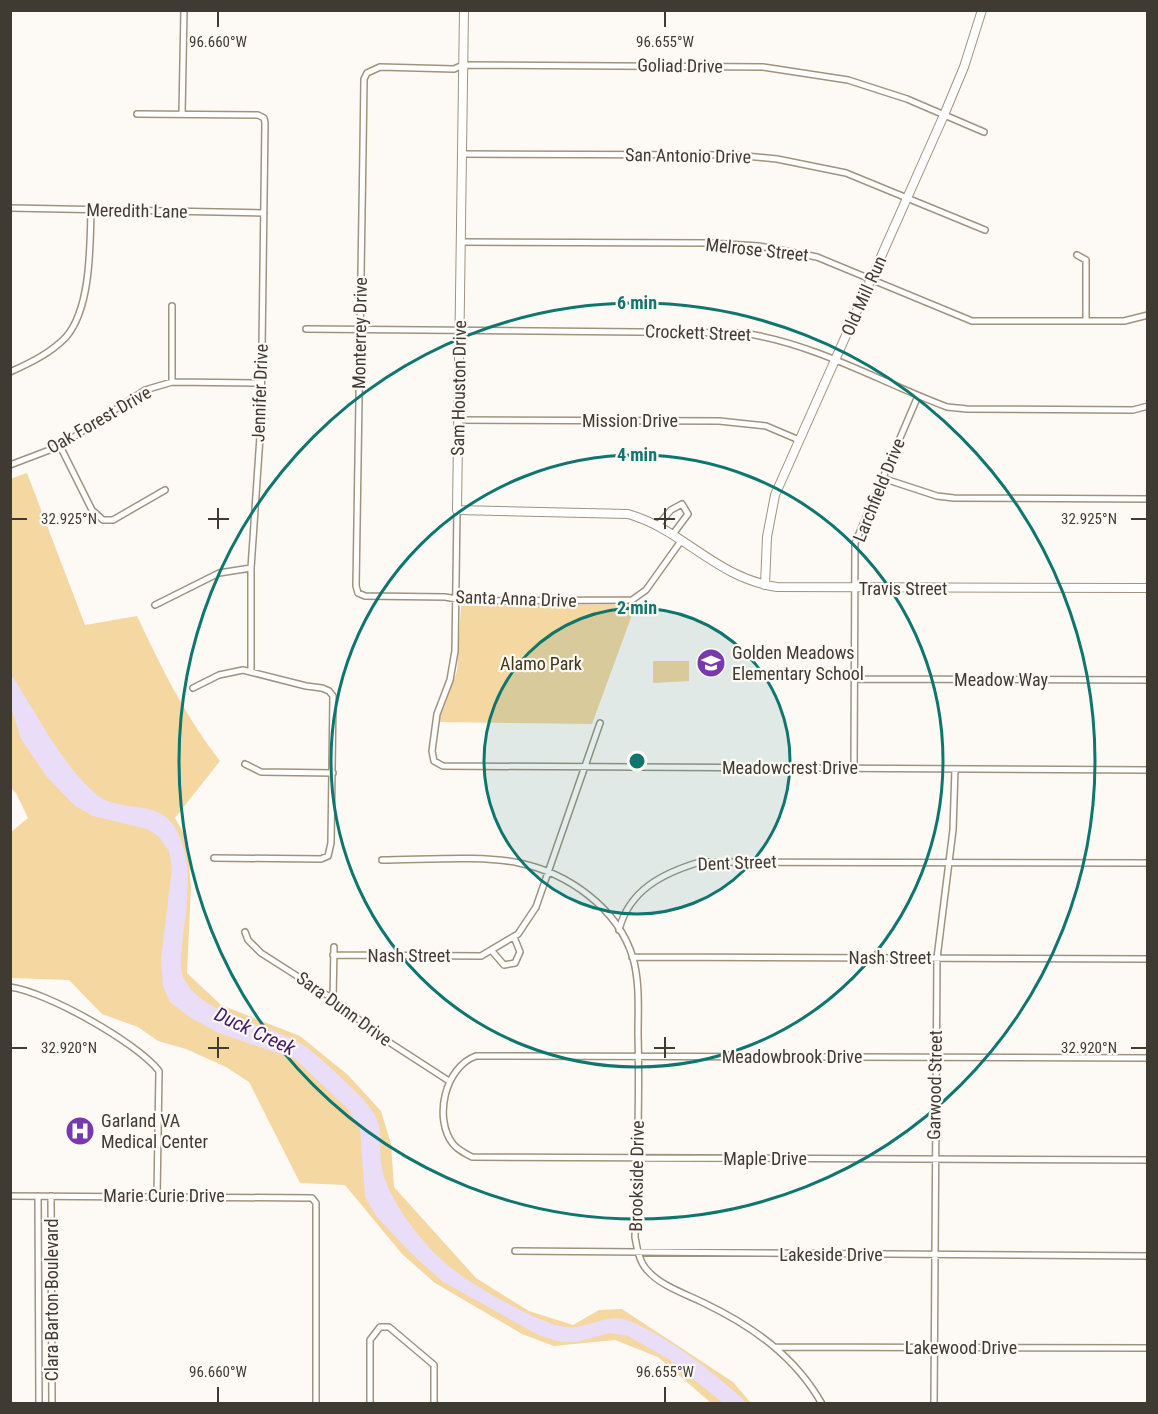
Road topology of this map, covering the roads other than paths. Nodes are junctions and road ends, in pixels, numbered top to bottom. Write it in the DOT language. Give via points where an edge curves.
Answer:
graph roads {
  1 [pos="184,10"];
  2 [pos="464,10"];
  3 [pos="982,10"];
  4 [pos="463,65"];
  5 [pos="367,73"];
  6 [pos="137,114"];
  7 [pos="182,114"];
  8 [pos="944,115"];
  9 [pos="984,132"];
  10 [pos="462,154"];
  11 [pos="909,197"];
  12 [pos="10,208"];
  13 [pos="91,210"];
  14 [pos="264,213"];
  15 [pos="984,230"];
  16 [pos="461,242"];
  17 [pos="1077,255"];
  18 [pos="872,278"];
  19 [pos="172,306"];
  20 [pos="1148,315"];
  21 [pos="1086,321"];
  22 [pos="306,329"];
  23 [pos="360,330"];
  24 [pos="459,331"];
  25 [pos="836,358"];
  26 [pos="10,372"];
  27 [pos="172,382"];
  28 [pos="261,383"];
  29 [pos="918,396"];
  30 [pos="1148,406"];
  31 [pos="458,420"];
  32 [pos="799,440"];
  33 [pos="60,446"];
  34 [pos="10,465"];
  35 [pos="882,478"];
  36 [pos="165,490"];
  37 [pos="1148,499"];
  38 [pos="457,510"];
  39 [pos="658,525"];
  40 [pos="673,534"];
  41 [pos="681,541"];
  42 [pos="252,568"];
  43 [pos="765,585"];
  44 [pos="1148,588"];
  45 [pos="856,589"];
  46 [pos="358,593"];
  47 [pos="456,600"];
  48 [pos="155,605"];
  49 [pos="251,671"];
  50 [pos="855,679"];
  51 [pos="1148,680"];
  52 [pos="194,688"];
  53 [pos="600,723"];
  54 [pos="434,761"];
  55 [pos="246,764"];
  56 [pos="585,767"];
  57 [pos="855,768"];
  58 [pos="955,768"];
  59 [pos="1148,770"];
  60 [pos="333,773"];
  61 [pos="214,858"];
  62 [pos="382,860"];
  63 [pos="949,861"];
  64 [pos="1148,863"];
  65 [pos="548,872"];
  66 [pos="619,930"];
  67 [pos="245,932"];
  68 [pos="514,937"];
  69 [pos="334,947"];
  70 [pos="492,951"];
  71 [pos="333,955"];
  72 [pos="632,957"];
  73 [pos="937,958"];
  74 [pos="1148,959"];
  75 [pos="10,987"];
  76 [pos="333,999"];
  77 [pos="639,1057"];
  78 [pos="935,1058"];
  79 [pos="1148,1058"];
  80 [pos="448,1081"];
  81 [pos="637,1159"];
  82 [pos="934,1160"];
  83 [pos="1148,1160"];
  84 [pos="10,1196"];
  85 [pos="38,1196"];
  86 [pos="51,1196"];
  87 [pos="158,1196"];
  88 [pos="515,1251"];
  89 [pos="639,1254"];
  90 [pos="934,1255"];
  91 [pos="1148,1256"];
  92 [pos="775,1347"];
  93 [pos="1148,1348"];
  94 [pos="934,1349"];
  95 [pos="39,1404"];
  96 [pos="52,1404"];
  97 [pos="316,1404"];
  98 [pos="370,1404"];
  99 [pos="435,1404"];
  100 [pos="822,1404"];
  101 [pos="934,1404"];
  1 -- 7 [label="street"];
  2 -- 4 [label="street, Sam Houston Drive"];
  3 -- 8 [label="street, Old Mill Run"];
  4 -- 5 [label="street, Goliad Drive" via="454,69 380,68"];
  4 -- 8 [label="street, Goliad Drive" via="762,67 848,80"];
  4 -- 10 [label="street, Sam Houston Drive"];
  5 -- 23 [label="street, Monterrey Drive"];
  6 -- 7 [label="street"];
  7 -- 14 [label="street, Jennifer Drive" via="262,117"];
  8 -- 9 [label="street, Goliad Drive"];
  8 -- 11 [label="street, Old Mill Run"];
  10 -- 11 [label="street, San Antonio Drive" via="735,155 846,173"];
  10 -- 16 [label="street, Sam Houston Drive"];
  11 -- 15 [label="street, San Antonio Drive"];
  11 -- 18 [label="street, Old Mill Run"];
  12 -- 13 [label="street, Meredith Lane"];
  13 -- 14 [label="street, Meredith Lane"];
  13 -- 26 [label="street" via="90,252 75,324 47,352"];
  14 -- 28 [label="street, Jennifer Drive"];
  16 -- 18 [label="street, Melrose Street" via="759,246 817,257"];
  16 -- 24 [label="street, Sam Houston Drive"];
  17 -- 21 [label="street" via="1086,260"];
  18 -- 21 [label="street, Melrose Street" via="972,321"];
  18 -- 25 [label="street, Old Mill Run"];
  19 -- 27 [label="street"];
  20 -- 21 [label="street, Melrose Street" via="1124,321"];
  22 -- 23 [label="street, Crockett Street"];
  23 -- 24 [label="street, Crockett Street"];
  23 -- 46 [label="street, Monterrey Drive"];
  24 -- 25 [label="street, Crockett Street" via="743,333 766,336"];
  24 -- 31 [label="street, Sam Houston Drive"];
  25 -- 29 [label="street, Crockett Street"];
  25 -- 32 [label="street, Old Mill Run"];
  27 -- 28 [label="street, Oak Forest Drive"];
  27 -- 33 [label="street, Oak Forest Drive" via="146,390"];
  28 -- 42 [label="street, Jennifer Drive"];
  29 -- 30 [label="street, Crockett Street" via="947,407 967,409 1133,410"];
  29 -- 35 [label="street, Larchfield Drive"];
  31 -- 32 [label="street, Mission Drive" via="720,422 766,426"];
  31 -- 38 [label="street, Sam Houston Drive"];
  32 -- 43 [label="street, Old Mill Run" via="770,515"];
  33 -- 34 [label="street, Oak Forest Drive"];
  33 -- 36 [label="street" via="92,510 103,520 113,520"];
  35 -- 37 [label="street" via="954,498"];
  35 -- 45 [label="street, Larchfield Drive" via="855,543"];
  38 -- 39 [label="street, Travis Street" via="603,511 628,514"];
  38 -- 47 [label="street, Sam Houston Drive"];
  39 -- 40 [label="street, Travis Street"];
  39 -- 40 [label="street" via="682,504 688,514"];
  40 -- 41 [label="street, Travis Street"];
  41 -- 43 [label="street, Travis Street" via="738,577"];
  41 -- 47 [label="street, Santa Anna Drive" via="646,590 632,600"];
  42 -- 48 [label="street" via="219,573"];
  42 -- 49 [label="street, Jennifer Drive"];
  43 -- 45 [label="street, Travis Street"];
  44 -- 45 [label="street, Travis Street"];
  45 -- 50 [label="street, Larchfield Drive"];
  46 -- 47 [label="street, Santa Anna Drive"];
  47 -- 54 [label="street, Sam Houston Drive" via="455,651 450,680 437,714"];
  49 -- 52 [label="street" via="219,675"];
  49 -- 60 [label="street" via="329,691 333,696"];
  50 -- 51 [label="street, Meadow Way"];
  50 -- 57 [label="street, Larchfield Drive"];
  53 -- 56 [label="street"];
  54 -- 56 [label="street, Meadowcrest Drive" via="460,767"];
  55 -- 60 [label="street" via="261,772"];
  56 -- 57 [label="street, Meadowcrest Drive"];
  56 -- 65 [label="street"];
  57 -- 58 [label="street, Meadowcrest Drive"];
  58 -- 59 [label="street, Meadowcrest Drive"];
  58 -- 63 [label="street, Garwood Street"];
  60 -- 61 [label="street" via="328,856"];
  62 -- 65 [label="street" via="502,860"];
  63 -- 64 [label="street, Dent Street"];
  63 -- 66 [label="street, Dent Street" via="700,862 670,870 648,885 623,914"];
  63 -- 73 [label="street, Garwood Street"];
  65 -- 66 [label="street" via="584,891"];
  65 -- 68 [label="street, Nash Street" via="532,915"];
  66 -- 72 [label="street, Brookside Drive"];
  67 -- 76 [label="street, Sara Dunn Drive" via="261,953"];
  68 -- 70 [label="street, Nash Street"];
  68 -- 70 [label="street" via="520,952 515,963 504,964"];
  69 -- 71 [label="street"];
  70 -- 71 [label="street, Nash Street" via="481,956"];
  71 -- 76 [label="street"];
  72 -- 73 [label="street, Nash Street"];
  72 -- 77 [label="street, Brookside Drive" via="637,978"];
  73 -- 74 [label="street, Nash Street"];
  73 -- 78 [label="street, Garwood Street"];
  75 -- 87 [label="street" via="28,989 82,1017 144,1054 159,1071"];
  76 -- 80 [label="street, Sara Dunn Drive" via="378,1035"];
  77 -- 78 [label="street, Meadowbrook Drive"];
  77 -- 80 [label="street, Meadowbrook Drive" via="476,1056 464,1060"];
  77 -- 81 [label="street, Brookside Drive"];
  78 -- 79 [label="street, Meadowbrook Drive"];
  78 -- 82 [label="street, Garwood Street"];
  80 -- 81 [label="street, Maple Drive" via="447,1134 461,1152 472,1157"];
  81 -- 82 [label="street, Maple Drive"];
  81 -- 89 [label="street, Brookside Drive" via="635,1236"];
  82 -- 83 [label="street, Maple Drive"];
  82 -- 90 [label="street, Garwood Street"];
  84 -- 85 [label="street, Marie Curie Drive"];
  85 -- 86 [label="street, Marie Curie Drive"];
  85 -- 95 [label="street, Clara Barton Boulevard"];
  86 -- 87 [label="street, Marie Curie Drive"];
  86 -- 96 [label="street, Clara Barton Boulevard"];
  87 -- 97 [label="street, Marie Curie Drive" via="312,1198 316,1203"];
  88 -- 89 [label="street, Lakeside Drive"];
  89 -- 90 [label="street, Lakeside Drive"];
  89 -- 92 [label="street, Brookside Drive" via="655,1278 723,1312"];
  90 -- 91 [label="street, Lakeside Drive"];
  90 -- 94 [label="street, Garwood Street"];
  92 -- 94 [label="street, Lakewood Drive"];
  92 -- 100 [label="street, Brookside Drive" via="805,1376"];
  93 -- 94 [label="street, Lakewood Drive"];
  94 -- 101 [label="street, Garwood Street"];
  98 -- 99 [label="street" via="370,1340 380,1328 389,1328 434,1365"];
}
